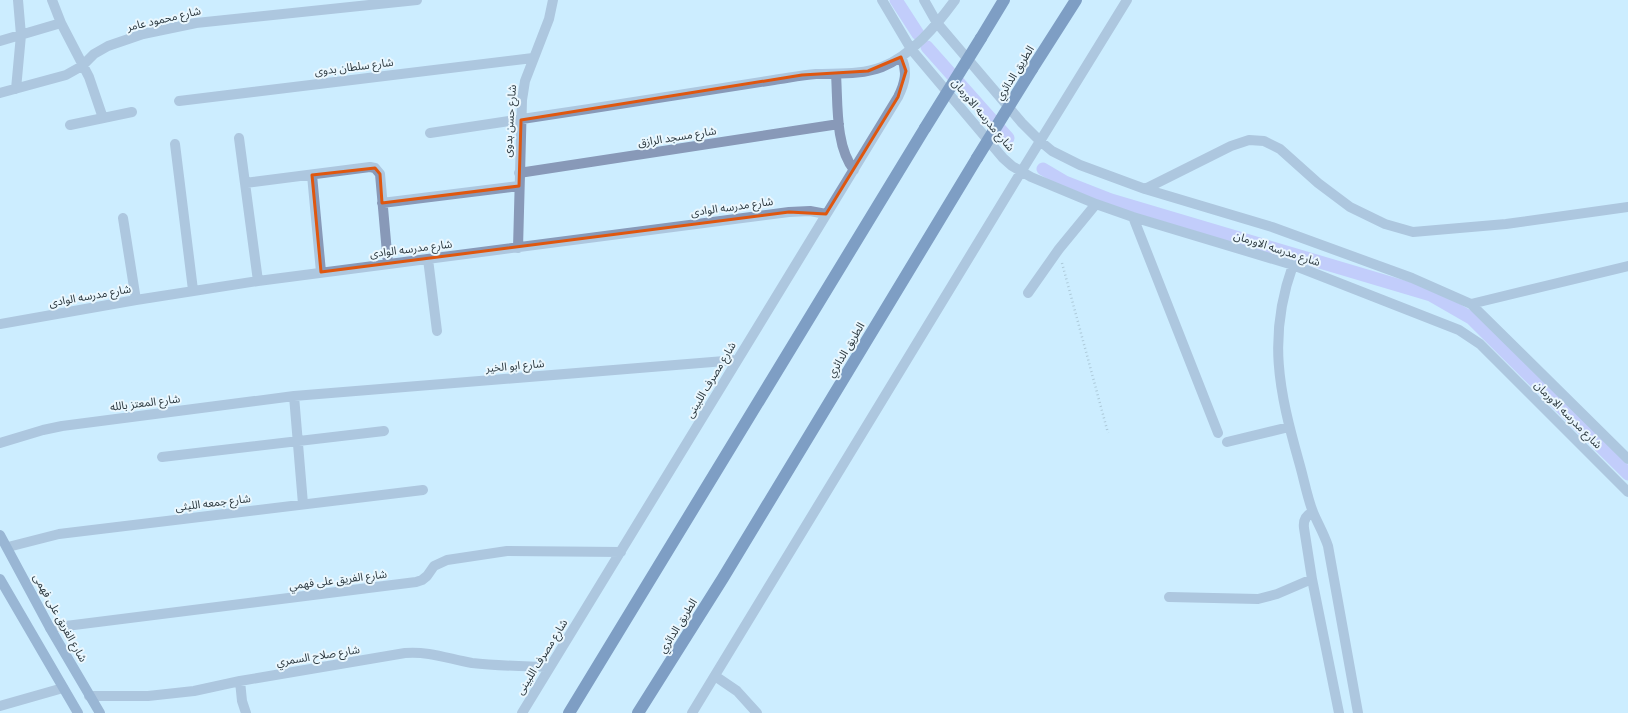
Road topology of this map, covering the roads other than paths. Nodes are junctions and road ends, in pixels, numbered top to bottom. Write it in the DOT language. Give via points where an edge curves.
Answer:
graph roads {
  1 [pos="18,0"];
  2 [pos="52,0"];
  3 [pos="417,0"];
  4 [pos="553,0"];
  5 [pos="882,0"];
  6 [pos="924,0"];
  7 [pos="954,0"];
  8 [pos="1004,0"];
  9 [pos="1076,0"];
  10 [pos="1127,0"];
  11 [pos="61,23"];
  12 [pos="937,23"];
  13 [pos="21,35"];
  14 [pos="0,40"];
  15 [pos="911,49"];
  16 [pos="901,57"];
  17 [pos="533,58"];
  18 [pos="82,66"];
  19 [pos="836,74"];
  20 [pos="16,90"];
  21 [pos="0,93"];
  22 [pos="179,101"];
  23 [pos="132,112"];
  24 [pos="102,118"];
  25 [pos="521,120"];
  26 [pos="839,124"];
  27 [pos="70,125"];
  28 [pos="430,133"];
  29 [pos="239,138"];
  30 [pos="1040,141"];
  31 [pos="175,144"];
  32 [pos="854,170"];
  33 [pos="1021,172"];
  34 [pos="519,173"];
  35 [pos="312,175"];
  36 [pos="245,183"];
  37 [pos="518,186"];
  38 [pos="1145,189"];
  39 [pos="382,203"];
  40 [pos="1096,204"];
  41 [pos="1628,207"];
  42 [pos="826,214"];
  43 [pos="1132,216"];
  44 [pos="123,218"];
  45 [pos="518,248"];
  46 [pos="428,259"];
  47 [pos="388,264"];
  48 [pos="1293,265"];
  49 [pos="1628,266"];
  50 [pos="321,272"];
  51 [pos="258,281"];
  52 [pos="193,290"];
  53 [pos="1028,293"];
  54 [pos="136,300"];
  55 [pos="1471,304"];
  56 [pos="0,324"];
  57 [pos="437,331"];
  58 [pos="737,360"];
  59 [pos="294,396"];
  60 [pos="1289,427"];
  61 [pos="384,430"];
  62 [pos="1218,433"];
  63 [pos="298,441"];
  64 [pos="1227,442"];
  65 [pos="0,443"];
  66 [pos="162,457"];
  67 [pos="1628,458"];
  68 [pos="423,490"];
  69 [pos="1628,492"];
  70 [pos="303,504"];
  71 [pos="1313,512"];
  72 [pos="0,535"];
  73 [pos="8,547"];
  74 [pos="621,552"];
  75 [pos="0,579"];
  76 [pos="1312,579"];
  77 [pos="1169,597"];
  78 [pos="50,628"];
  79 [pos="550,667"];
  80 [pos="715,676"];
  81 [pos="240,681"];
  82 [pos="63,688"];
  83 [pos="89,696"];
  84 [pos="0,706"];
  85 [pos="78,713"];
  86 [pos="100,713"];
  87 [pos="246,713"];
  88 [pos="522,713"];
  89 [pos="569,713"];
  90 [pos="638,713"];
  91 [pos="692,713"];
  92 [pos="757,713"];
  93 [pos="1339,713"];
  94 [pos="1358,713"];
  1 -- 13 [label="street"];
  2 -- 11 [label="street"];
  3 -- 18 [label="street, شارع محمود عامر" via="196,23 143,34 108,46 94,54"];
  4 -- 17 [label="street, شارع حسن بدوى" via="549,19"];
  5 -- 15 [label="street, شارع مدرسه الاورمان"];
  6 -- 12 [label="street, شارع مدرسه الاورمان"];
  7 -- 12 [label="street"];
  8 -- 89 [label="highway, bridge"];
  9 -- 90 [label="highway, الطريق الدائري, bridge"];
  10 -- 30 [label="street"];
  11 -- 13 [label="street"];
  11 -- 18 [label="street"];
  12 -- 15 [label="street"];
  12 -- 30 [label="street, شارع مدرسه الاورمان"];
  13 -- 14 [label="street"];
  13 -- 20 [label="street"];
  15 -- 16 [label="street"];
  15 -- 33 [label="street, شارع مدرسه الاورمان" via="1004,158"];
  16 -- 19 [label="street" via="881,68"];
  16 -- 32 [label="street, شارع مصرف اللبينى" via="906,71 902,89"];
  17 -- 22 [label="street, شارع سلطان بدوى"];
  17 -- 25 [label="street, شارع حسن بدوى" via="525,81"];
  18 -- 20 [label="street, شارع محمود عامر" via="66,75"];
  18 -- 24 [label="street" via="89,77"];
  19 -- 25 [label="street" via="802,75"];
  19 -- 26 [label="street"];
  20 -- 21 [label="street, شارع محمود عامر"];
  23 -- 24 [label="street"];
  24 -- 27 [label="street"];
  25 -- 28 [label="street"];
  25 -- 34 [label="street, شارع حسن بدوى"];
  26 -- 32 [label="street" via="841,145"];
  26 -- 34 [label="street, شارع مسجد الرازق"];
  29 -- 36 [label="street"];
  30 -- 33 [label="street"];
  30 -- 38 [label="street, شارع مدرسه الاورمان" via="1052,151 1080,165"];
  31 -- 52 [label="street"];
  32 -- 42 [label="street, شارع مصرف اللبينى"];
  33 -- 40 [label="street, شارع مدرسه الاورمان"];
  33 -- 80 [label="street"];
  34 -- 37 [label="street, شارع حسن بدوى"];
  35 -- 36 [label="street"];
  35 -- 39 [label="street" via="375,168 380,174"];
  35 -- 50 [label="street"];
  36 -- 51 [label="street"];
  37 -- 39 [label="street"];
  37 -- 45 [label="street, شارع حسن بدوى"];
  38 -- 41 [label="street" via="1231,146 1249,140 1264,141 1280,149 1350,207 1385,224 1413,232 1506,224"];
  38 -- 55 [label="street, شارع مدرسه الاورمان" via="1272,227 1412,278"];
  39 -- 47 [label="street"];
  40 -- 43 [label="street, شارع مدرسه الاورمان"];
  40 -- 53 [label="street" via="1058,249"];
  42 -- 45 [label="street, شارع مدرسه الوادى" via="810,211 788,212"];
  42 -- 58 [label="street, شارع مصرف اللبينى"];
  43 -- 48 [label="street, شارع مدرسه الاورمان"];
  43 -- 62 [label="street"];
  44 -- 54 [label="street"];
  45 -- 46 [label="street, شارع مدرسه الوادى"];
  46 -- 47 [label="street, شارع مدرسه الوادى"];
  46 -- 57 [label="street"];
  47 -- 50 [label="street, شارع مدرسه الوادى"];
  48 -- 60 [label="street" via="1281,303 1277,342"];
  48 -- 69 [label="street, شارع مدرسه الاورمان" via="1459,330 1480,344"];
  49 -- 55 [label="street"];
  50 -- 51 [label="street, شارع مدرسه الوادى"];
  51 -- 52 [label="street, شارع مدرسه الوادى"];
  52 -- 54 [label="street, شارع مدرسه الوادى"];
  54 -- 56 [label="street, شارع مدرسه الوادى"];
  55 -- 67 [label="street, شارع مدرسه الاورمان"];
  58 -- 59 [label="street, شارع ابو الخير"];
  58 -- 74 [label="street, شارع مصرف اللبينى"];
  59 -- 63 [label="street"];
  59 -- 65 [label="street, شارع المعتز بالله" via="62,426"];
  60 -- 64 [label="street"];
  60 -- 71 [label="street"];
  61 -- 63 [label="street"];
  63 -- 66 [label="street"];
  63 -- 70 [label="street"];
  68 -- 70 [label="street, شارع جمعه الليثى"];
  70 -- 73 [label="street, شارع جمعه الليثى" via="59,534"];
  71 -- 76 [label="street" via="1306,517 1304,524"];
  71 -- 94 [label="street" via="1328,546"];
  72 -- 73 [label="street, شارع الفريق على فهمى"];
  73 -- 78 [label="street, شارع الفريق على فهمى"];
  74 -- 78 [label="street, شارع الفريق على فهمي" via="507,551 447,560 434,566 427,576 416,582"];
  74 -- 79 [label="street, شارع مصرف اللبينى"];
  75 -- 82 [label="street"];
  76 -- 77 [label="street" via="1258,600"];
  76 -- 93 [label="street"];
  78 -- 83 [label="street, شارع الفريق على فهمى"];
  79 -- 81 [label="street, شارع صلاح السمري" via="473,663 420,652"];
  79 -- 88 [label="street, شارع مصرف اللبينى"];
  80 -- 91 [label="street"];
  80 -- 92 [label="street" via="737,691"];
  81 -- 83 [label="street, شارع صلاح السمري" via="171,694"];
  81 -- 87 [label="street"];
  82 -- 84 [label="street"];
  82 -- 85 [label="street"];
  83 -- 86 [label="street, شارع الفريق على فهمى"];
}
